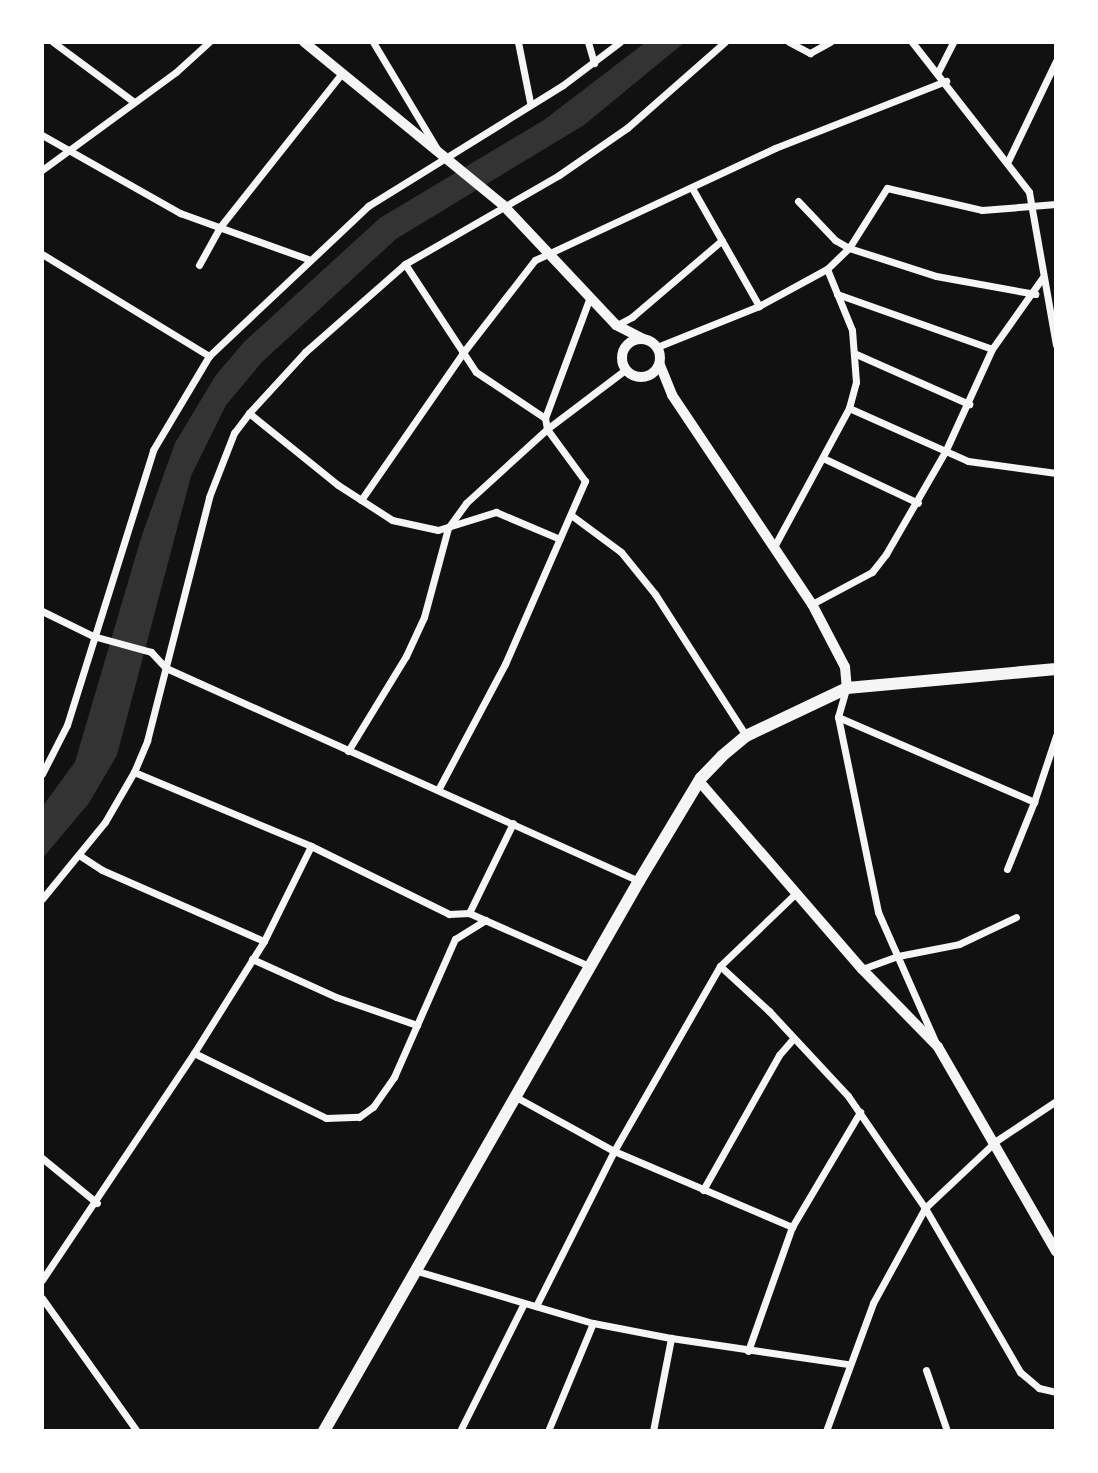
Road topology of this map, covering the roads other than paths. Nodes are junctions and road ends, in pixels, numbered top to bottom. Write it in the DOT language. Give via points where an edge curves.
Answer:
graph roads {
  1 [pos="53,42"];
  2 [pos="209,42"];
  3 [pos="304,42"];
  4 [pos="373,42"];
  5 [pos="518,42"];
  6 [pos="588,42"];
  7 [pos="620,42"];
  8 [pos="725,42"];
  9 [pos="789,42"];
  10 [pos="830,42"];
  11 [pos="912,42"];
  12 [pos="953,42"];
  13 [pos="1056,61"];
  14 [pos="594,63"];
  15 [pos="938,72"];
  16 [pos="342,73"];
  17 [pos="946,81"];
  18 [pos="134,102"];
  19 [pos="530,102"];
  20 [pos="42,135"];
  21 [pos="67,152"];
  22 [pos="442,155"];
  23 [pos="1008,161"];
  24 [pos="42,170"];
  25 [pos="692,188"];
  26 [pos="798,201"];
  27 [pos="1056,204"];
  28 [pos="503,205"];
  29 [pos="1032,208"];
  30 [pos="220,227"];
  31 [pos="722,240"];
  32 [pos="849,248"];
  33 [pos="552,253"];
  34 [pos="42,254"];
  35 [pos="308,260"];
  36 [pos="405,264"];
  37 [pos="199,265"];
  38 [pos="827,269"];
  39 [pos="1043,277"];
  40 [pos="837,294"];
  41 [pos="1035,294"];
  42 [pos="591,297"];
  43 [pos="759,306"];
  44 [pos="616,326"];
  45 [pos="643,339"];
  46 [pos="1056,345"];
  47 [pos="657,347"];
  48 [pos="992,349"];
  49 [pos="462,354"];
  50 [pos="622,354"];
  51 [pos="856,354"];
  52 [pos="209,356"];
  53 [pos="660,365"];
  54 [pos="625,370"];
  55 [pos="645,378"];
  56 [pos="672,395"];
  57 [pos="969,404"];
  58 [pos="849,408"];
  59 [pos="249,413"];
  60 [pos="545,418"];
  61 [pos="547,429"];
  62 [pos="945,452"];
  63 [pos="823,458"];
  64 [pos="1056,473"];
  65 [pos="361,500"];
  66 [pos="918,503"];
  67 [pos="571,515"];
  68 [pos="448,528"];
  69 [pos="560,539"];
  70 [pos="775,545"];
  71 [pos="812,604"];
  72 [pos="42,611"];
  73 [pos="93,636"];
  74 [pos="166,668"];
  75 [pos="1056,669"];
  76 [pos="847,688"];
  77 [pos="838,717"];
  78 [pos="746,736"];
  79 [pos="1056,736"];
  80 [pos="348,751"];
  81 [pos="134,772"];
  82 [pos="42,774"];
  83 [pos="699,781"];
  84 [pos="438,790"];
  85 [pos="1034,802"];
  86 [pos="513,823"];
  87 [pos="311,846"];
  88 [pos="79,855"];
  89 [pos="1007,869"];
  90 [pos="639,881"];
  91 [pos="796,893"];
  92 [pos="42,900"];
  93 [pos="469,913"];
  94 [pos="1016,917"];
  95 [pos="486,920"];
  96 [pos="264,941"];
  97 [pos="898,956"];
  98 [pos="252,959"];
  99 [pos="720,966"];
  100 [pos="589,967"];
  101 [pos="862,969"];
  102 [pos="417,1025"];
  103 [pos="793,1039"];
  104 [pos="938,1047"];
  105 [pos="194,1053"];
  106 [pos="516,1097"];
  107 [pos="1056,1101"];
  108 [pos="860,1112"];
  109 [pos="996,1141"];
  110 [pos="614,1151"];
  111 [pos="42,1158"];
  112 [pos="703,1190"];
  113 [pos="97,1203"];
  114 [pos="925,1208"];
  115 [pos="792,1227"];
  116 [pos="1056,1251"];
  117 [pos="417,1272"];
  118 [pos="42,1280"];
  119 [pos="42,1298"];
  120 [pos="523,1305"];
  121 [pos="536,1306"];
  122 [pos="593,1323"];
  123 [pos="671,1338"];
  124 [pos="748,1351"];
  125 [pos="848,1364"];
  126 [pos="926,1370"];
  127 [pos="1056,1392"];
  128 [pos="137,1431"];
  129 [pos="324,1431"];
  130 [pos="460,1431"];
  131 [pos="548,1431"];
  132 [pos="653,1431"];
  133 [pos="825,1431"];
  134 [pos="947,1431"];
  1 -- 18 [label="street"];
  2 -- 18 [label="street"];
  3 -- 16 [label="street"];
  4 -- 22 [label="street"];
  5 -- 19 [label="street"];
  6 -- 14 [label="street"];
  7 -- 14 [label="street"];
  8 -- 28 [label="street" via="627,128 559,175"];
  9 -- 10 [label="street" via="810,53"];
  11 -- 15 [label="street"];
  12 -- 15 [label="street"];
  13 -- 23 [label="street"];
  14 -- 19 [label="street"];
  15 -- 17 [label="street"];
  16 -- 22 [label="street"];
  16 -- 30 [label="street"];
  17 -- 23 [label="street"];
  17 -- 25 [label="street" via="775,148"];
  18 -- 21 [label="street"];
  19 -- 22 [label="street"];
  20 -- 21 [label="street"];
  21 -- 24 [label="street"];
  21 -- 30 [label="street" via="180,213"];
  22 -- 28 [label="street"];
  22 -- 35 [label="street" via="368,206"];
  23 -- 29 [label="street" via="1029,192"];
  25 -- 31 [label="street"];
  25 -- 33 [label="street"];
  26 -- 32 [label="street" via="835,240"];
  27 -- 29 [label="street"];
  28 -- 33 [label="street"];
  28 -- 36 [label="street"];
  29 -- 32 [label="street" via="982,210 887,188"];
  29 -- 39 [label="street"];
  30 -- 35 [label="street"];
  30 -- 37 [label="street"];
  31 -- 43 [label="street"];
  31 -- 44 [label="street"];
  32 -- 38 [label="street"];
  32 -- 41 [label="street" via="936,276"];
  33 -- 42 [label="street"];
  33 -- 49 [label="street" via="521,274"];
  34 -- 52 [label="street"];
  35 -- 52 [label="street"];
  36 -- 49 [label="street"];
  36 -- 59 [label="street" via="305,352"];
  38 -- 40 [label="street"];
  38 -- 43 [label="street"];
  39 -- 41 [label="street"];
  39 -- 46 [label="street"];
  40 -- 48 [label="street"];
  40 -- 51 [label="street"];
  41 -- 48 [label="street"];
  42 -- 44 [label="street"];
  42 -- 60 [label="street"];
  43 -- 47 [label="street"];
  44 -- 45 [label="street"];
  44 -- 50 [label="street"];
  45 -- 47 [label="street"];
  45 -- 50 [label="street" via="632,341"];
  47 -- 53 [label="street"];
  48 -- 57 [label="street"];
  49 -- 60 [label="street" via="476,372"];
  49 -- 65 [label="street"];
  50 -- 54 [label="street"];
  51 -- 57 [label="street"];
  51 -- 58 [label="street"];
  52 -- 73 [label="street" via="153,450"];
  53 -- 55 [label="street"];
  53 -- 56 [label="street"];
  54 -- 55 [label="street"];
  54 -- 61 [label="street"];
  55 -- 56 [label="street"];
  56 -- 70 [label="street"];
  57 -- 62 [label="street"];
  58 -- 62 [label="street"];
  58 -- 63 [label="street"];
  59 -- 65 [label="street"];
  59 -- 74 [label="street" via="234,433 209,497"];
  60 -- 61 [label="street"];
  61 -- 67 [label="street" via="585,481"];
  61 -- 68 [label="street" via="474,495"];
  62 -- 64 [label="street" via="1003,469"];
  62 -- 66 [label="street"];
  63 -- 66 [label="street"];
  63 -- 70 [label="street"];
  65 -- 68 [label="street" via="399,522"];
  66 -- 71 [label="street" via="872,572"];
  67 -- 69 [label="street"];
  67 -- 78 [label="street" via="621,552 655,594"];
  68 -- 69 [label="street" via="496,512"];
  68 -- 80 [label="street" via="415,636"];
  69 -- 84 [label="street" via="505,664"];
  70 -- 71 [label="street"];
  71 -- 76 [label="street" via="845,667"];
  72 -- 73 [label="street"];
  73 -- 74 [label="street" via="151,652"];
  73 -- 82 [label="street" via="67,725"];
  74 -- 80 [label="street"];
  74 -- 81 [label="street"];
  75 -- 76 [label="main road"];
  76 -- 77 [label="street"];
  76 -- 78 [label="main road"];
  77 -- 85 [label="street"];
  77 -- 97 [label="street" via="878,912"];
  78 -- 83 [label="main road"];
  79 -- 85 [label="street"];
  80 -- 84 [label="street"];
  81 -- 87 [label="street"];
  81 -- 88 [label="street"];
  83 -- 90 [label="main road"];
  83 -- 91 [label="street"];
  84 -- 86 [label="street"];
  85 -- 89 [label="street"];
  86 -- 90 [label="street"];
  86 -- 93 [label="street"];
  87 -- 93 [label="street" via="449,914"];
  87 -- 96 [label="street"];
  88 -- 92 [label="street"];
  88 -- 96 [label="street" via="102,870"];
  90 -- 100 [label="main road"];
  91 -- 99 [label="street"];
  91 -- 101 [label="street"];
  93 -- 95 [label="street"];
  94 -- 97 [label="street" via="959,944"];
  95 -- 100 [label="street"];
  95 -- 102 [label="street" via="455,939"];
  96 -- 98 [label="street"];
  97 -- 101 [label="street"];
  97 -- 104 [label="street"];
  98 -- 102 [label="street" via="336,997"];
  98 -- 105 [label="street"];
  99 -- 103 [label="street"];
  99 -- 110 [label="street"];
  100 -- 106 [label="main road"];
  101 -- 104 [label="street"];
  102 -- 105 [label="street" via="386,1092 359,1117 345,1120 326,1118"];
  103 -- 108 [label="street"];
  103 -- 112 [label="street" via="779,1055"];
  104 -- 109 [label="street"];
  105 -- 113 [label="street"];
  106 -- 110 [label="street"];
  106 -- 117 [label="main road"];
  107 -- 109 [label="street"];
  108 -- 114 [label="street"];
  108 -- 115 [label="street"];
  109 -- 114 [label="street"];
  109 -- 116 [label="street"];
  110 -- 112 [label="street"];
  110 -- 121 [label="street"];
  111 -- 113 [label="street"];
  112 -- 115 [label="street"];
  113 -- 118 [label="street"];
  114 -- 125 [label="street" via="873,1303"];
  114 -- 127 [label="street" via="1020,1372 1039,1388"];
  115 -- 124 [label="street"];
  117 -- 120 [label="street"];
  117 -- 129 [label="main road"];
  119 -- 128 [label="street"];
  120 -- 121 [label="street"];
  120 -- 130 [label="street"];
  121 -- 122 [label="street"];
  122 -- 123 [label="street"];
  122 -- 131 [label="street"];
  123 -- 124 [label="street"];
  123 -- 132 [label="street"];
  124 -- 125 [label="street"];
  125 -- 133 [label="street"];
  126 -- 134 [label="street"];
}
